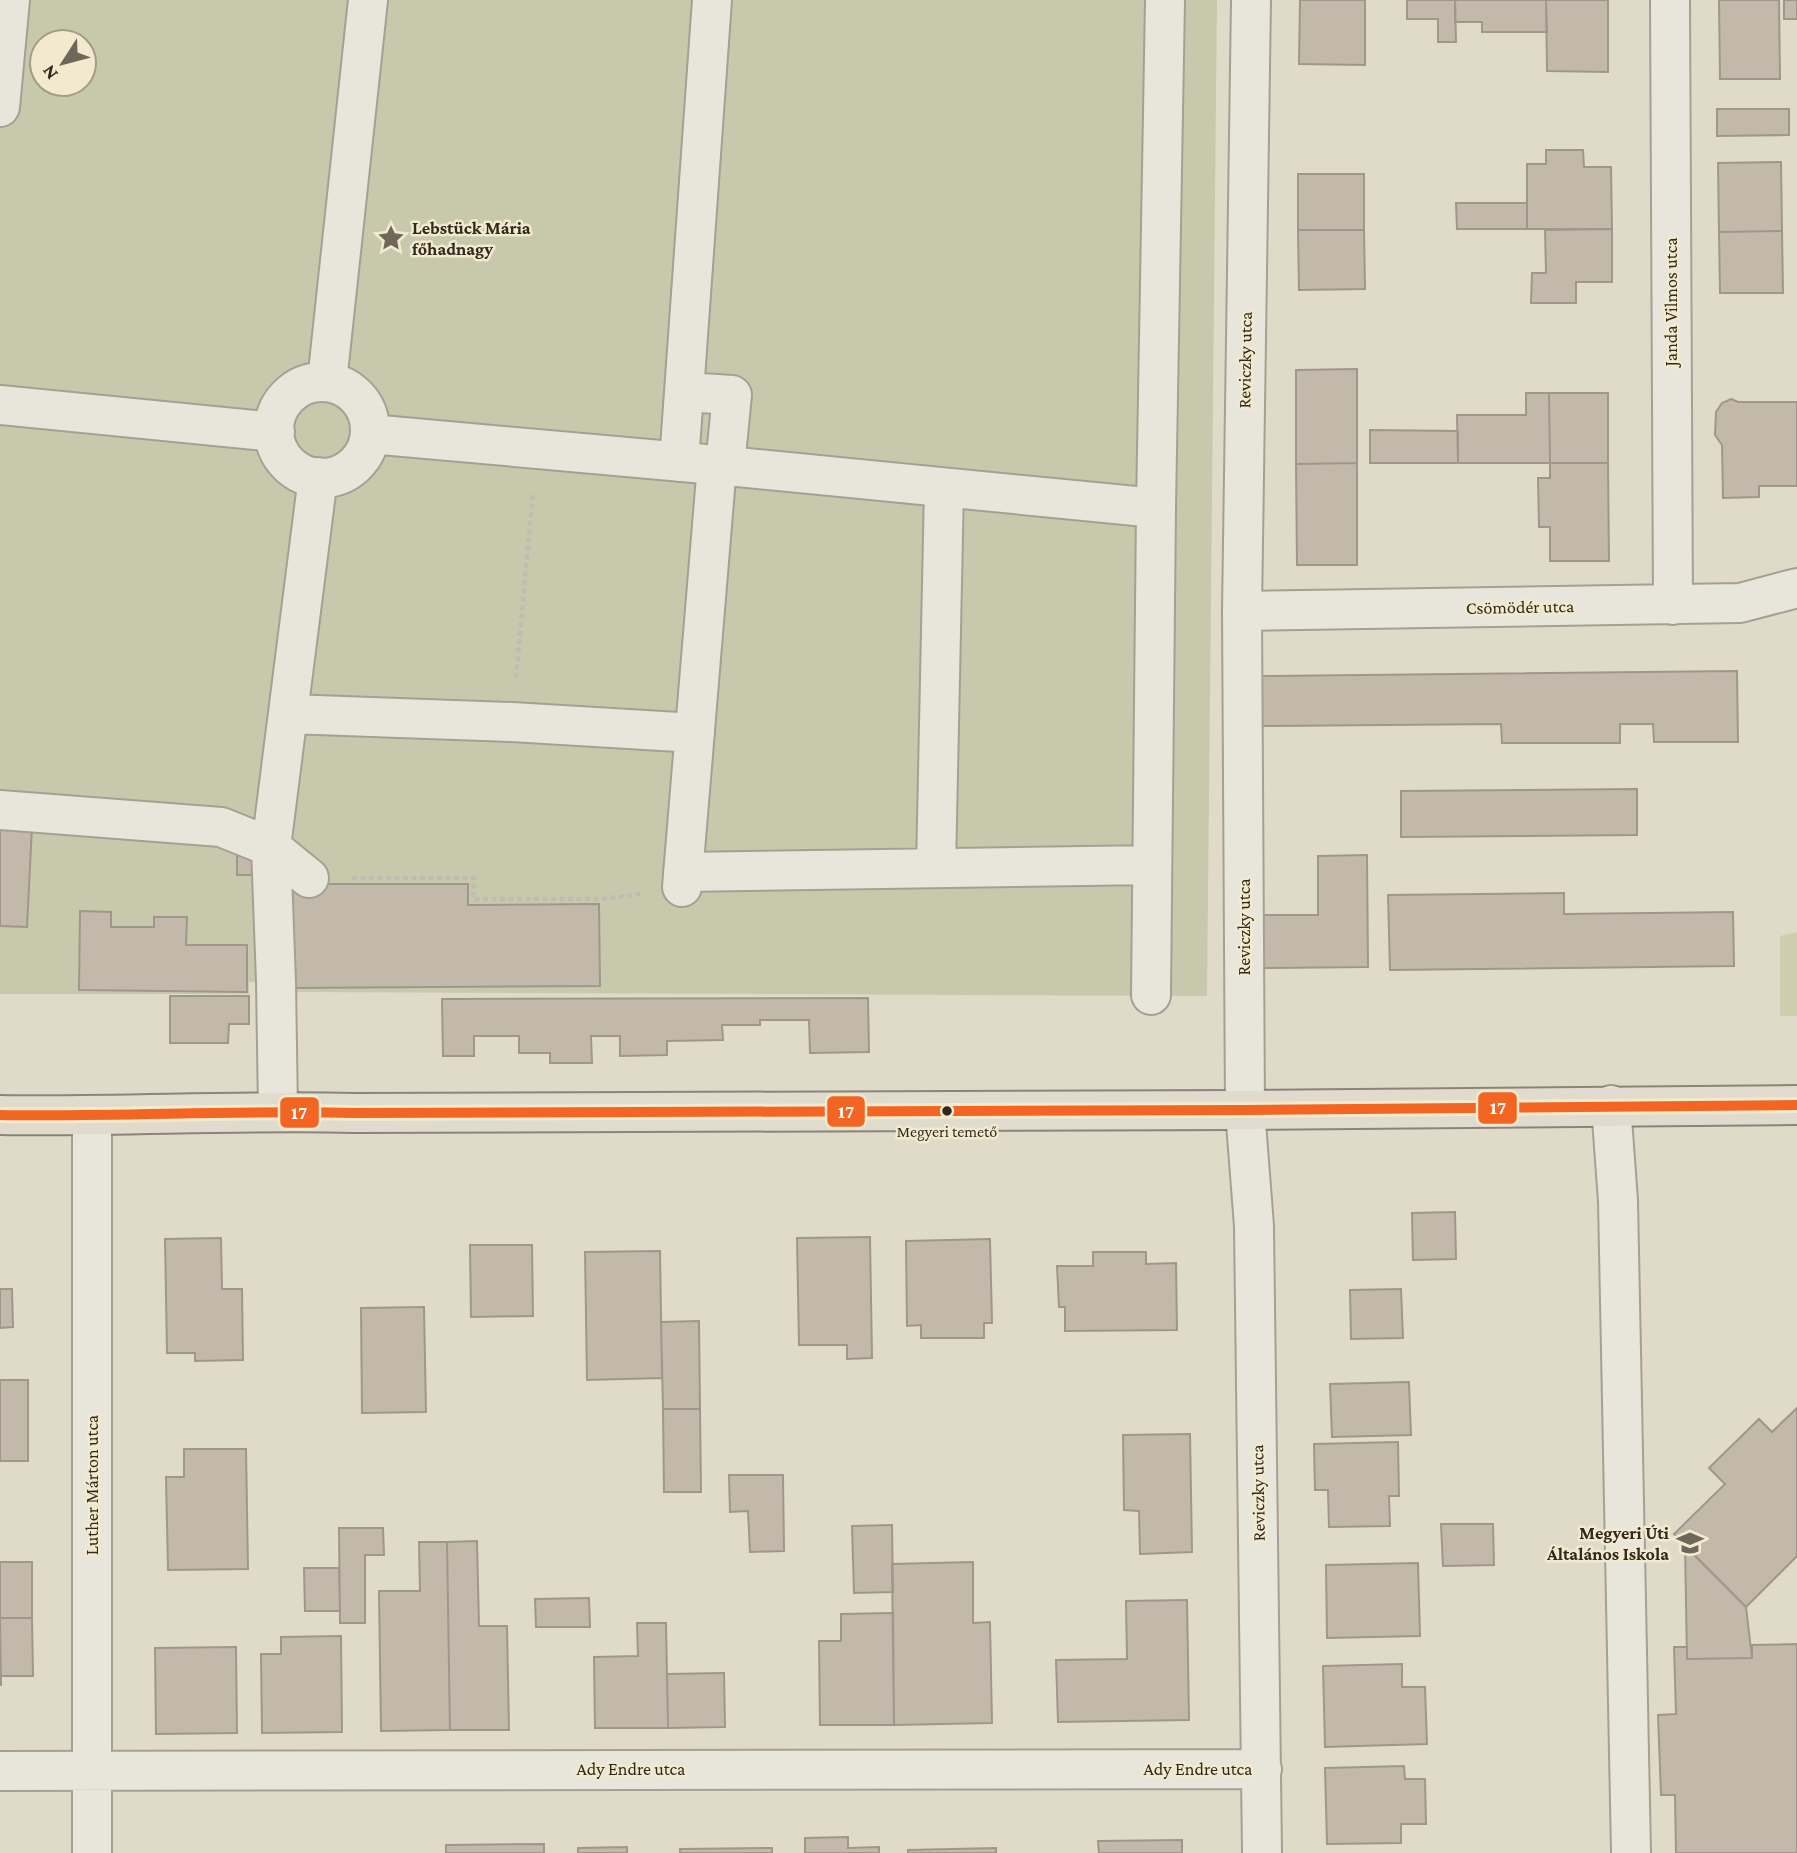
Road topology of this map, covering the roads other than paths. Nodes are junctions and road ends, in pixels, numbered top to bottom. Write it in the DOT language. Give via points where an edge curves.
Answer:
graph roads {
  1 [pos="10,0"];
  2 [pos="368,0"];
  3 [pos="712,0"];
  4 [pos="1165,0"];
  5 [pos="1251,0"];
  6 [pos="1670,0"];
  7 [pos="0,107"];
  8 [pos="327,382"];
  9 [pos="685,391"];
  10 [pos="0,405"];
  11 [pos="275,432"];
  12 [pos="370,434"];
  13 [pos="679,462"];
  14 [pos="721,465"];
  15 [pos="318,477"];
  16 [pos="944,488"];
  17 [pos="1156,508"];
  18 [pos="1797,588"];
  19 [pos="1673,605"];
  20 [pos="1241,611"];
  21 [pos="289,714"];
  22 [pos="695,733"];
  23 [pos="0,810"];
  24 [pos="271,847"];
  25 [pos="1152,865"];
  26 [pos="936,868"];
  27 [pos="309,878"];
  28 [pos="1151,995"];
  29 [pos="1611,1105"];
  30 [pos="1797,1105"];
  31 [pos="1245,1110"];
  32 [pos="278,1111"];
  33 [pos="0,1115"];
  34 [pos="93,1117"];
  35 [pos="1262,1769"];
  36 [pos="92,1770"];
  37 [pos="0,1771"];
  38 [pos="92,1853"];
  39 [pos="1262,1853"];
  40 [pos="1631,1853"];
  1 -- 7 [label="street"];
  2 -- 8 [label="street"];
  3 -- 9 [label="street"];
  4 -- 17 [label="street"];
  5 -- 20 [label="street, Reviczky utca"];
  6 -- 19 [label="street, Janda Vilmos utca"];
  8 -- 11 [label="street" via="296,389 284,400"];
  8 -- 12 [label="street" via="356,396 366,410"];
  9 -- 13 [label="street"];
  9 -- 14 [label="street" via="732,395"];
  10 -- 11 [label="street"];
  11 -- 15 [label="street" via="285,460 296,470"];
  12 -- 13 [label="street"];
  12 -- 15 [label="street" via="363,455 353,466 340,474"];
  13 -- 14 [label="street"];
  14 -- 16 [label="street"];
  14 -- 22 [label="street"];
  15 -- 21 [label="street"];
  16 -- 17 [label="street"];
  16 -- 26 [label="street"];
  17 -- 25 [label="street"];
  18 -- 19 [label="street, Csömödér utca" via="1740,603"];
  19 -- 20 [label="street, Csömödér utca"];
  20 -- 31 [label="street, Reviczky utca"];
  21 -- 22 [label="street"];
  21 -- 24 [label="street"];
  22 -- 26 [label="street" via="682,879"];
  23 -- 24 [label="street" via="221,827"];
  24 -- 27 [label="street"];
  24 -- 32 [label="street"];
  25 -- 26 [label="street"];
  25 -- 28 [label="street"];
  29 -- 30 [label="main road"];
  29 -- 31 [label="main road"];
  29 -- 40 [label="street" via="1618,1200"];
  31 -- 32 [label="main road"];
  31 -- 35 [label="street, Reviczky utca" via="1254,1226"];
  32 -- 34 [label="main road"];
  33 -- 34 [label="main road"];
  34 -- 36 [label="street, Luther Márton utca"];
  35 -- 36 [label="street, Ady Endre utca"];
  35 -- 39 [label="street, Reviczky utca"];
  36 -- 37 [label="street, Ady Endre utca"];
  36 -- 38 [label="street, Luther Márton utca"];
}
